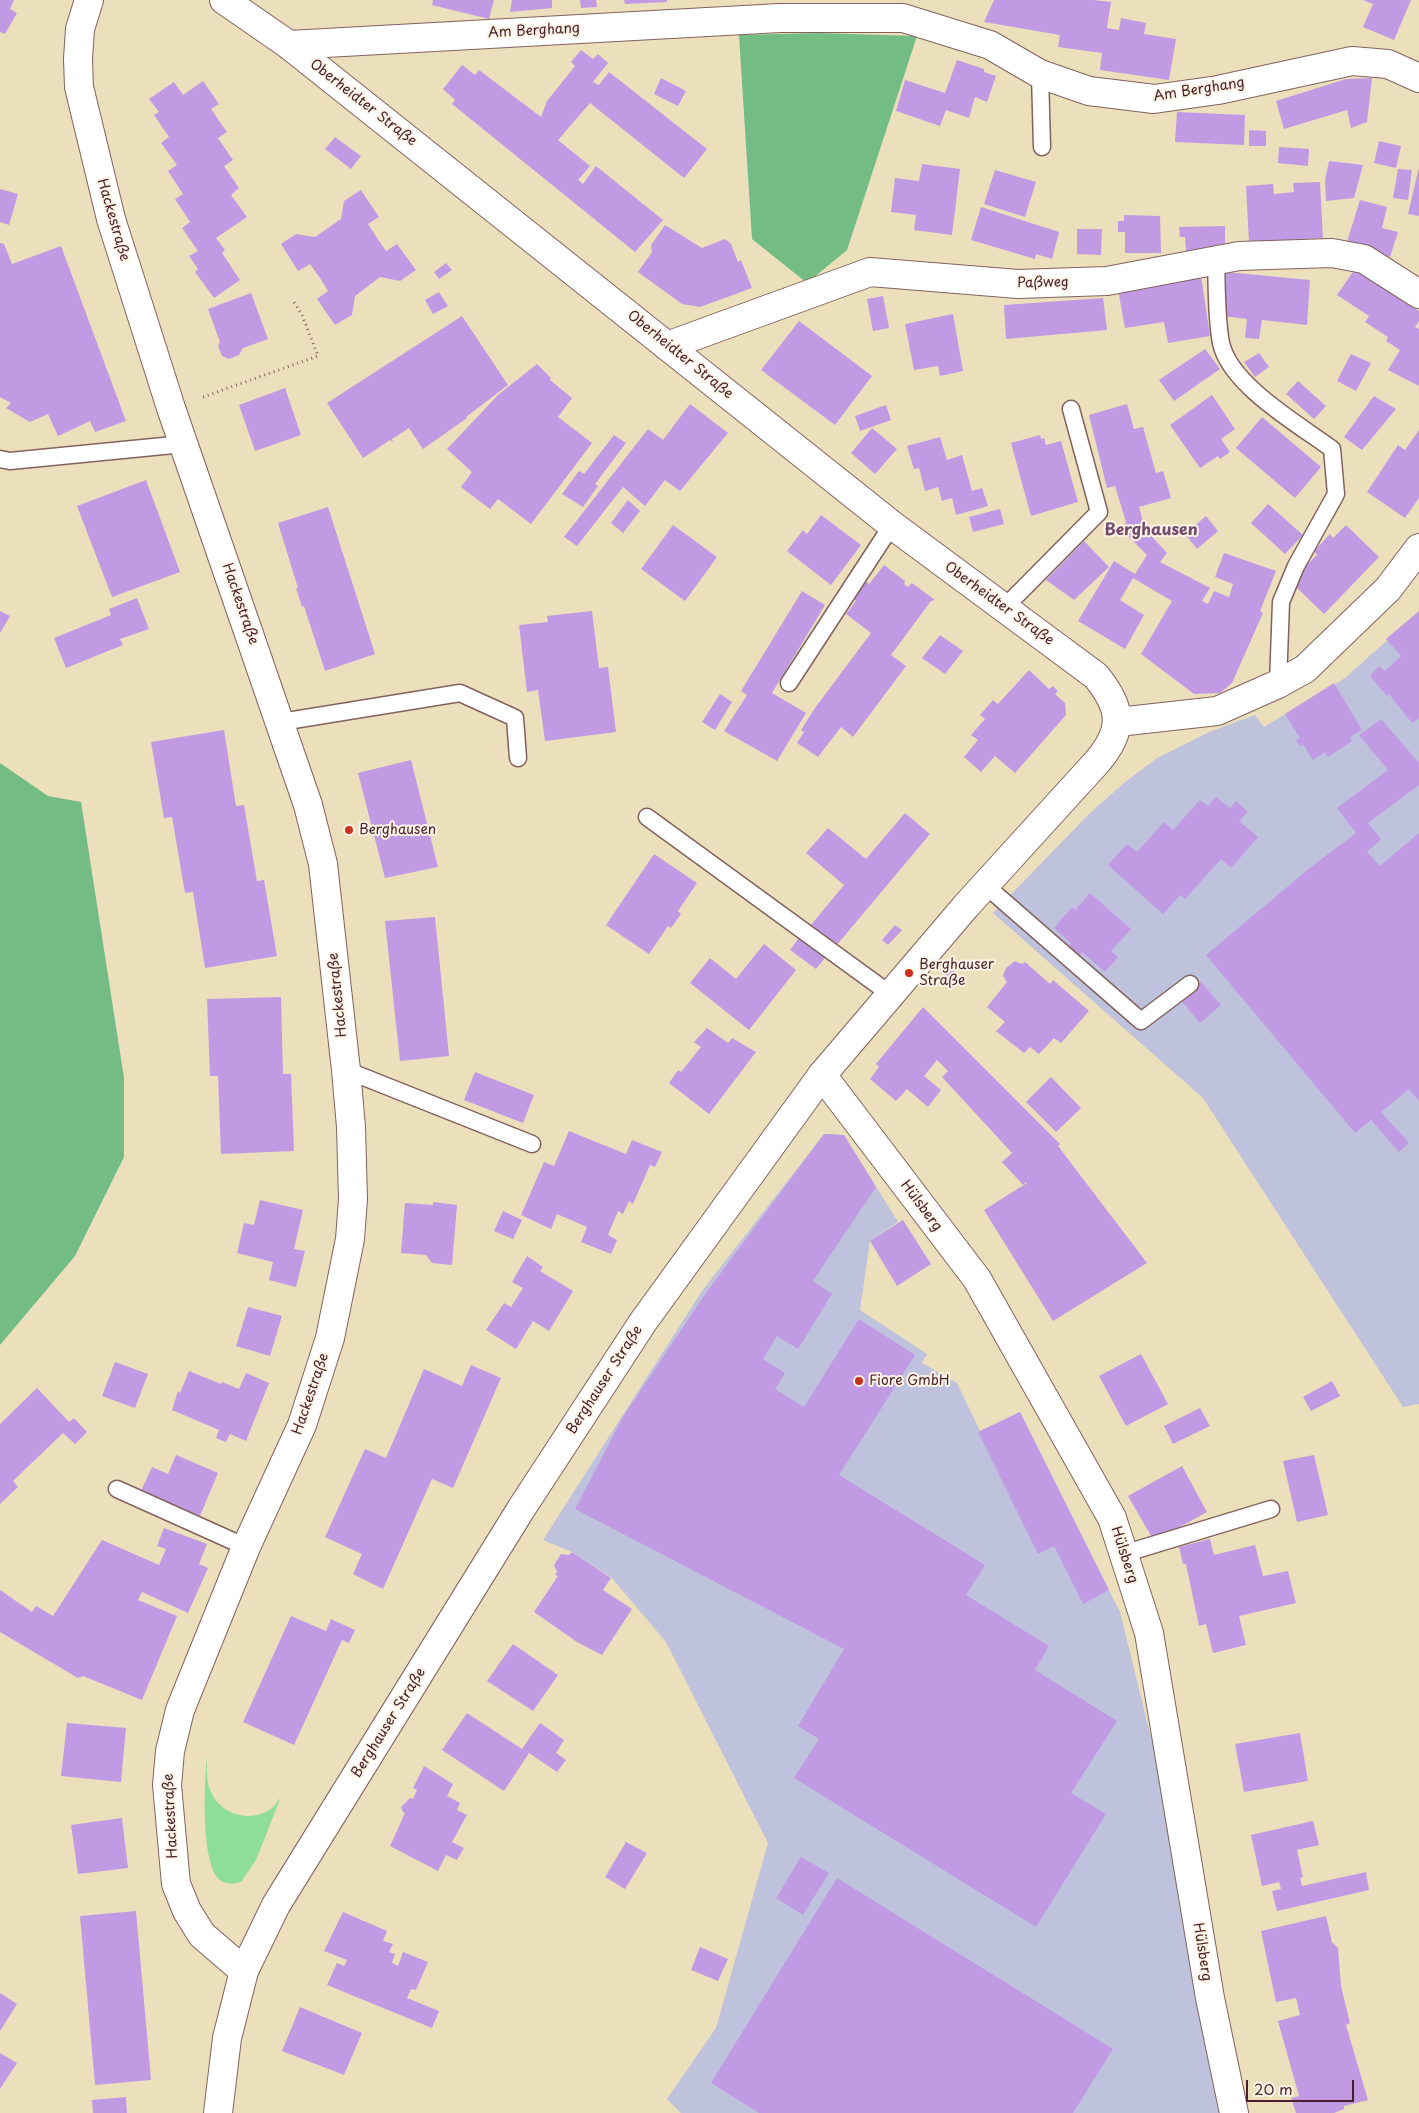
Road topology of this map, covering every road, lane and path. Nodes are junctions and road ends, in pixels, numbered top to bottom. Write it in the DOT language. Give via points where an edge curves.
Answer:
graph roads {
  1 [pos="89,0"];
  2 [pos="224,0"];
  3 [pos="780,9"];
  4 [pos="289,45"];
  5 [pos="1040,74"];
  6 [pos="1419,78"];
  7 [pos="1042,147"];
  8 [pos="1216,259"];
  9 [pos="1419,294"];
  10 [pos="292,299"];
  11 [pos="667,346"];
  12 [pos="171,408"];
  13 [pos="1071,409"];
  14 [pos="184,444"];
  15 [pos="0,459"];
  16 [pos="892,525"];
  17 [pos="1419,548"];
  18 [pos="1004,608"];
  19 [pos="789,683"];
  20 [pos="1278,684"];
  21 [pos="281,722"];
  22 [pos="1118,722"];
  23 [pos="518,758"];
  24 [pos="647,817"];
  25 [pos="985,885"];
  26 [pos="1190,984"];
  27 [pos="890,994"];
  28 [pos="346,1070"];
  29 [pos="822,1075"];
  30 [pos="532,1144"];
  31 [pos="117,1489"];
  32 [pos="1271,1508"];
  33 [pos="246,1546"];
  34 [pos="1124,1554"];
  35 [pos="244,1971"];
  36 [pos="218,2113"];
  37 [pos="1234,2113"];
  1 -- 12 [label="street, Hackestraße" via="80,29 79,86 111,219"];
  2 -- 4 [label="street, Oberheidter Straße"];
  3 -- 4 [label="street, Am Berghang"];
  3 -- 5 [label="street, Am Berghang" via="903,18 990,45"];
  4 -- 11 [label="street, Oberheidter Straße"];
  5 -- 6 [label="street, Am Berghang" via="1089,91 1154,99 1218,90 1352,61 1388,64"];
  5 -- 7 [label="lane"];
  8 -- 9 [label="street, Paßweg" via="1340,254 1364,259"];
  8 -- 11 [label="street, Paßweg" via="1107,281 1057,283 1018,284 870,272"];
  8 -- 20 [label="lane" via="1221,344 1232,369 1252,391 1332,449 1336,494 1296,566 1281,602"];
  10 -- 12 [label="path" via="302,314 318,356"];
  11 -- 16 [label="street, Oberheidter Straße"];
  12 -- 14 [label="street, Hackestraße"];
  13 -- 18 [label="lane" via="1099,512"];
  14 -- 15 [label="lane" via="10,461"];
  14 -- 21 [label="street, Hackestraße"];
  16 -- 18 [label="street, Oberheidter Straße"];
  16 -- 19 [label="lane"];
  17 -- 20 [label="street" via="1388,590 1305,669"];
  18 -- 22 [label="street, Oberheidter Straße" via="1096,676 1116,707"];
  20 -- 22 [label="street" via="1217,711"];
  21 -- 23 [label="lane" via="460,693 516,718"];
  21 -- 28 [label="street, Hackestraße" via="323,864"];
  22 -- 25 [label="street, Berghauser Straße" via="1106,752"];
  24 -- 27 [label="lane"];
  25 -- 26 [label="lane" via="1141,1021"];
  25 -- 27 [label="street, Berghauser Straße"];
  27 -- 29 [label="street, Berghauser Straße"];
  28 -- 30 [label="lane"];
  28 -- 33 [label="street, Hackestraße" via="353,1199 341,1290 330,1338 302,1425"];
  29 -- 34 [label="street, Hülsberg" via="977,1279 1112,1518"];
  29 -- 35 [label="street, Berghauser Straße" via="643,1322 521,1509 276,1905"];
  31 -- 33 [label="lane"];
  32 -- 34 [label="lane"];
  33 -- 35 [label="street, Hackestraße" via="180,1710 170,1751 167,1786 176,1884 187,1911 202,1935"];
  34 -- 37 [label="street, Hülsberg" via="1149,1633 1210,1998"];
  35 -- 36 [label="street, Berghauser Straße" via="227,2038"];
}
